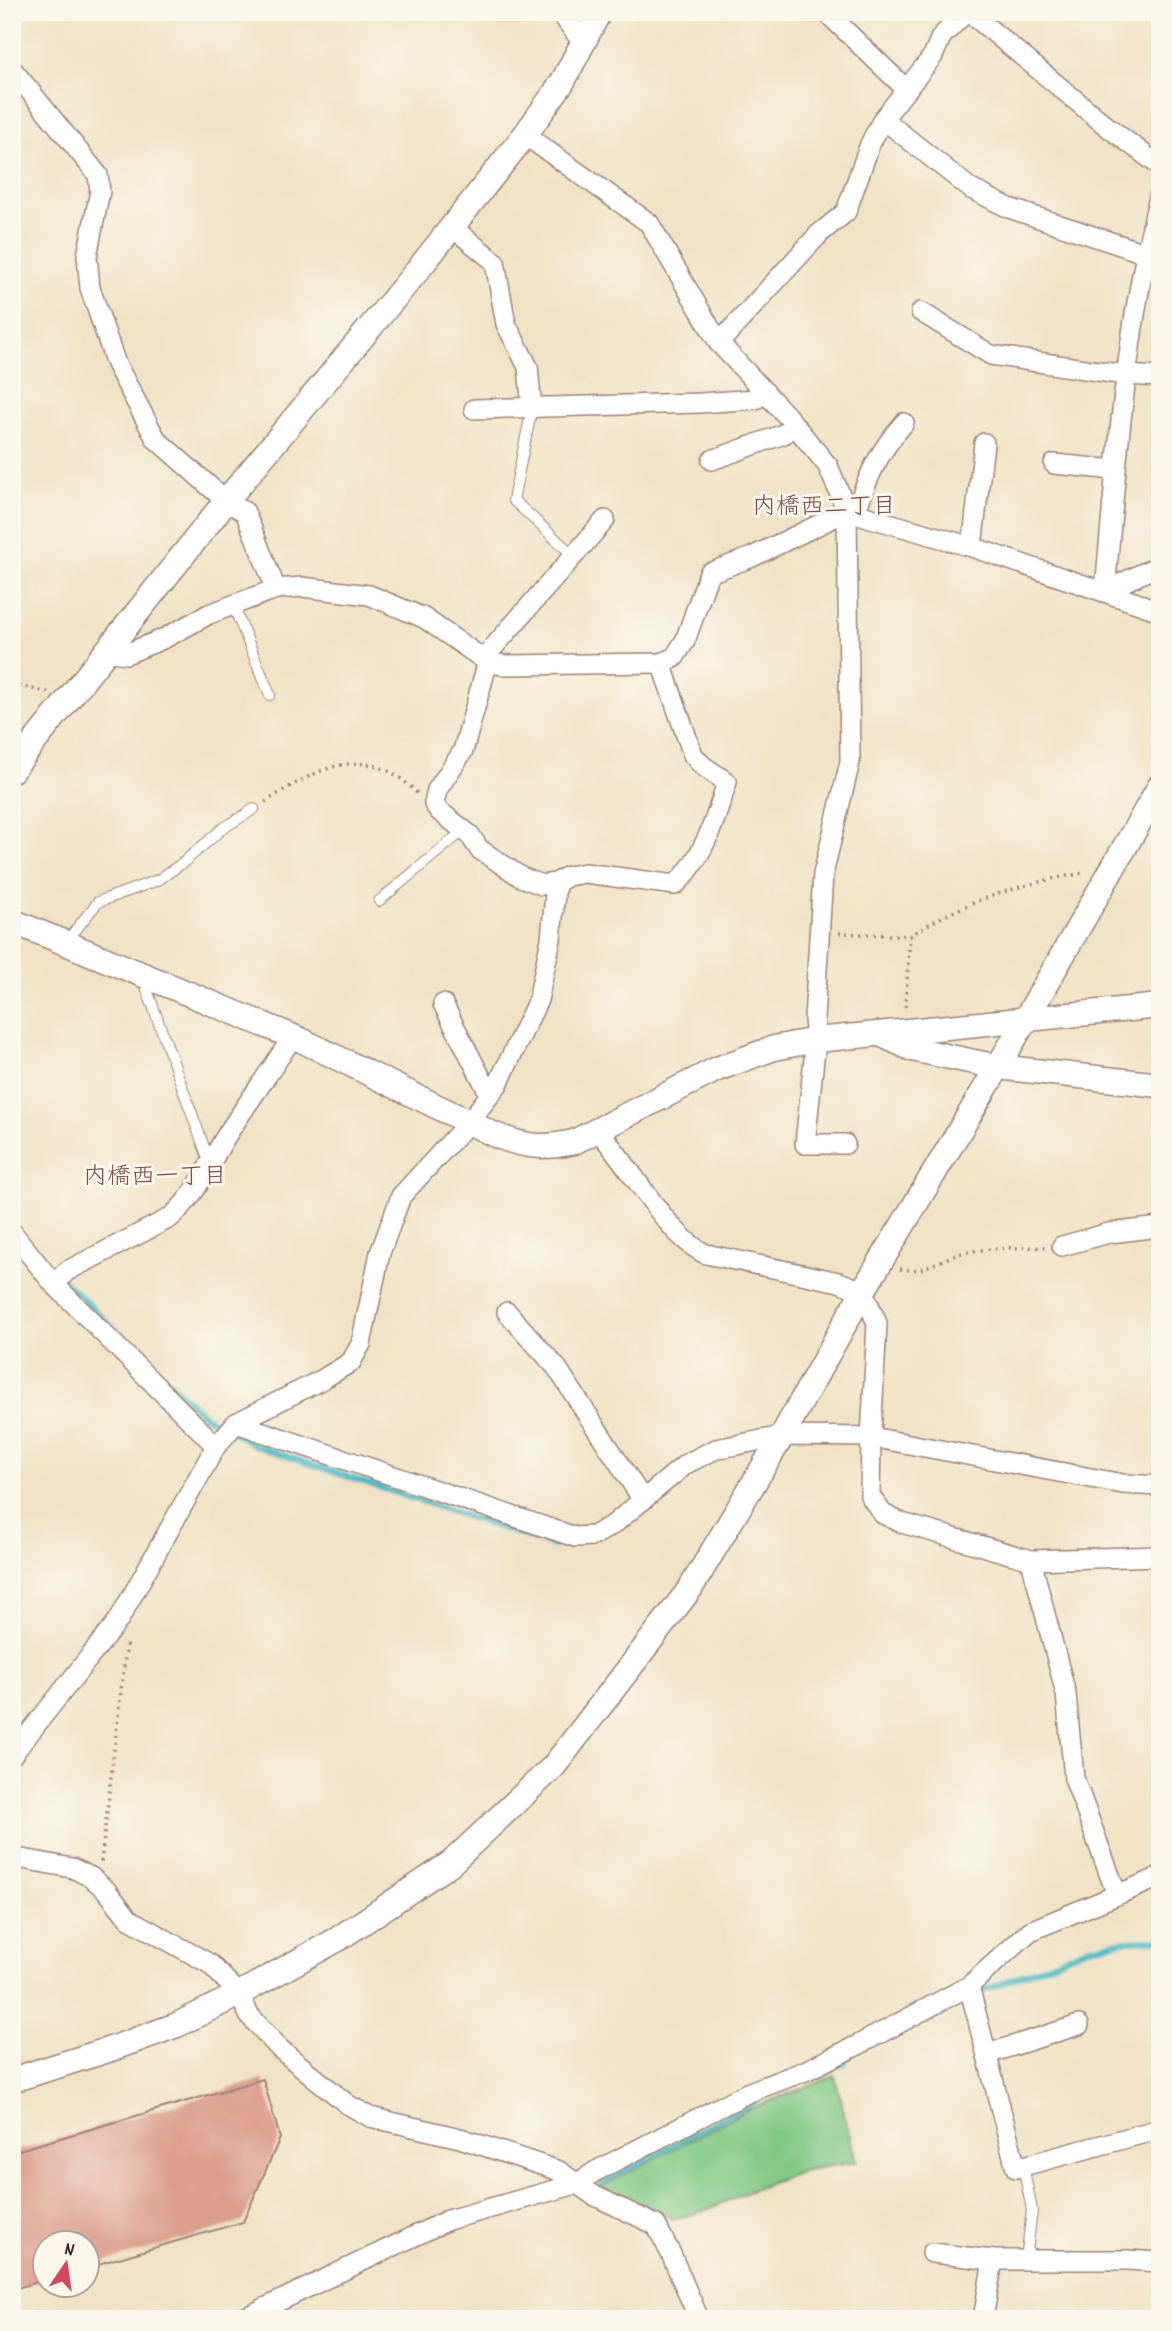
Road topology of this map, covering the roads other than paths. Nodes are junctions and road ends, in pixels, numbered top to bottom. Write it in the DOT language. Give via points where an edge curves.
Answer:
graph roads {
  1 [pos="559,12"];
  2 [pos="599,12"];
  3 [pos="827,12"];
  4 [pos="968,12"];
  5 [pos="583,43"];
  6 [pos="12,69"];
  7 [pos="907,90"];
  8 [pos="883,120"];
  9 [pos="525,135"];
  10 [pos="1160,166"];
  11 [pos="1160,194"];
  12 [pos="452,227"];
  13 [pos="1144,253"];
  14 [pos="921,312"];
  15 [pos="719,343"];
  16 [pos="1125,374"];
  17 [pos="1160,377"];
  18 [pos="765,392"];
  19 [pos="532,408"];
  20 [pos="474,409"];
  21 [pos="904,423"];
  22 [pos="794,425"];
  23 [pos="984,443"];
  24 [pos="712,460"];
  25 [pos="1054,464"];
  26 [pos="1116,470"];
  27 [pos="226,501"];
  28 [pos="851,512"];
  29 [pos="605,520"];
  30 [pos="972,547"];
  31 [pos="573,555"];
  32 [pos="1160,565"];
  33 [pos="275,589"];
  34 [pos="1105,592"];
  35 [pos="233,605"];
  36 [pos="1160,611"];
  37 [pos="107,651"];
  38 [pos="489,663"];
  39 [pos="662,663"];
  40 [pos="270,695"];
  41 [pos="12,770"];
  42 [pos="1160,786"];
  43 [pos="254,808"];
  44 [pos="464,830"];
  45 [pos="556,883"];
  46 [pos="380,901"];
  47 [pos="12,921"];
  48 [pos="65,943"];
  49 [pos="152,978"];
  50 [pos="443,1004"];
  51 [pos="1160,1006"];
  52 [pos="1026,1021"];
  53 [pos="880,1034"];
  54 [pos="291,1035"];
  55 [pos="816,1040"];
  56 [pos="999,1067"];
  57 [pos="1160,1085"];
  58 [pos="490,1095"];
  59 [pos="470,1121"];
  60 [pos="598,1131"];
  61 [pos="845,1144"];
  62 [pos="213,1161"];
  63 [pos="1160,1227"];
  64 [pos="12,1232"];
  65 [pos="1062,1246"];
  66 [pos="54,1284"];
  67 [pos="863,1291"];
  68 [pos="506,1312"];
  69 [pos="236,1423"];
  70 [pos="782,1436"];
  71 [pos="871,1437"];
  72 [pos="216,1446"];
  73 [pos="1160,1486"];
  74 [pos="643,1500"];
  75 [pos="1160,1556"];
  76 [pos="1031,1560"];
  77 [pos="12,1755"];
  78 [pos="12,1857"];
  79 [pos="1160,1877"];
  80 [pos="1117,1895"];
  81 [pos="969,1986"];
  82 [pos="239,1994"];
  83 [pos="1079,2025"];
  84 [pos="987,2054"];
  85 [pos="12,2080"];
  86 [pos="1160,2129"];
  87 [pos="1023,2166"];
  88 [pos="576,2184"];
  89 [pos="932,2253"];
  90 [pos="993,2260"];
  91 [pos="1026,2260"];
  92 [pos="1160,2262"];
  93 [pos="242,2319"];
  94 [pos="699,2319"];
  95 [pos="983,2319"];
  1 -- 5 [label="street"];
  2 -- 5 [label="street"];
  3 -- 7 [label="street"];
  4 -- 7 [label="street" via="941,37 933,56"];
  4 -- 10 [label="street"];
  5 -- 9 [label="street" via="562,83"];
  6 -- 27 [label="street" via="97,175 100,191 87,256 90,288 116,364 156,439"];
  7 -- 8 [label="street"];
  8 -- 13 [label="street" via="971,189 1009,208"];
  8 -- 15 [label="street" via="846,212 819,234"];
  9 -- 12 [label="street"];
  9 -- 15 [label="street" via="649,223"];
  11 -- 13 [label="street"];
  12 -- 19 [label="street" via="495,262 506,324 528,367"];
  12 -- 27 [label="street"];
  13 -- 16 [label="street"];
  14 -- 16 [label="street" via="991,355"];
  15 -- 18 [label="street"];
  16 -- 17 [label="street"];
  16 -- 26 [label="street"];
  18 -- 19 [label="street" via="756,399 700,404"];
  18 -- 22 [label="street"];
  19 -- 20 [label="street"];
  19 -- 31 [label="lane" via="513,500"];
  21 -- 28 [label="street" via="883,447"];
  22 -- 24 [label="street" via="784,434"];
  22 -- 28 [label="street" via="828,466"];
  23 -- 30 [label="street"];
  25 -- 26 [label="street"];
  26 -- 34 [label="street"];
  27 -- 33 [label="street" via="245,512"];
  27 -- 37 [label="street"];
  28 -- 30 [label="street"];
  28 -- 39 [label="street" via="709,573 685,641 674,658"];
  28 -- 55 [label="street" via="850,762 822,874"];
  29 -- 31 [label="street"];
  30 -- 34 [label="street"];
  31 -- 38 [label="street" via="491,650"];
  32 -- 34 [label="street"];
  33 -- 35 [label="street"];
  33 -- 38 [label="street" via="302,587 369,595 424,618"];
  34 -- 36 [label="street"];
  35 -- 37 [label="street" via="125,654"];
  35 -- 40 [label="lane"];
  37 -- 41 [label="street"];
  38 -- 39 [label="street"];
  38 -- 44 [label="street" via="463,751 433,804"];
  39 -- 45 [label="street" via="693,755 727,782 707,840 675,886 585,873"];
  42 -- 52 [label="street"];
  43 -- 48 [label="lane" via="158,880 98,902"];
  44 -- 45 [label="street" via="479,849 521,877 542,885"];
  44 -- 46 [label="lane"];
  45 -- 58 [label="street" via="551,939 538,1000"];
  47 -- 48 [label="street"];
  48 -- 49 [label="street"];
  49 -- 54 [label="street"];
  49 -- 62 [label="lane" via="147,990 208,1158"];
  50 -- 58 [label="street"];
  51 -- 52 [label="street"];
  52 -- 53 [label="street"];
  52 -- 56 [label="street"];
  53 -- 55 [label="street"];
  53 -- 56 [label="street" via="912,1049"];
  54 -- 59 [label="street"];
  54 -- 62 [label="street"];
  55 -- 60 [label="street" via="774,1048 717,1069"];
  55 -- 61 [label="street" via="805,1144"];
  56 -- 57 [label="street"];
  56 -- 67 [label="street"];
  58 -- 59 [label="street"];
  59 -- 60 [label="street" via="519,1144 549,1148"];
  59 -- 69 [label="street" via="401,1196 380,1253 360,1345 351,1362"];
  60 -- 67 [label="street" via="692,1248"];
  62 -- 66 [label="street" via="183,1207 170,1218 67,1271"];
  63 -- 65 [label="street" via="1109,1233"];
  64 -- 66 [label="street"];
  66 -- 72 [label="street"];
  67 -- 70 [label="street"];
  67 -- 71 [label="street" via="877,1323"];
  68 -- 74 [label="street" via="557,1368"];
  69 -- 72 [label="street"];
  69 -- 74 [label="street" via="575,1537 593,1536"];
  70 -- 71 [label="street"];
  70 -- 74 [label="street" via="716,1449 686,1464"];
  70 -- 82 [label="street" via="690,1589 554,1766 451,1863 338,1939"];
  71 -- 73 [label="street" via="1123,1484"];
  71 -- 76 [label="street" via="870,1496 883,1514"];
  72 -- 77 [label="street" via="124,1611"];
  75 -- 76 [label="street"];
  76 -- 80 [label="street" via="1066,1694 1074,1779"];
  78 -- 82 [label="street" via="72,1868 91,1877 130,1919 210,1964"];
  79 -- 80 [label="street"];
  80 -- 81 [label="street" via="1030,1931"];
  81 -- 84 [label="street"];
  81 -- 88 [label="street" via="805,2071 747,2093"];
  82 -- 85 [label="street" via="177,2025"];
  82 -- 88 [label="street" via="249,2015 281,2049 347,2104 370,2117 460,2138 559,2171"];
  83 -- 84 [label="street"];
  84 -- 87 [label="street" via="1016,2168"];
  86 -- 87 [label="street"];
  87 -- 91 [label="lane" via="1032,2210"];
  88 -- 93 [label="street" via="448,2220"];
  88 -- 94 [label="street" via="656,2225"];
  89 -- 90 [label="street"];
  90 -- 91 [label="street"];
  90 -- 95 [label="street"];
  91 -- 92 [label="street"];
}
